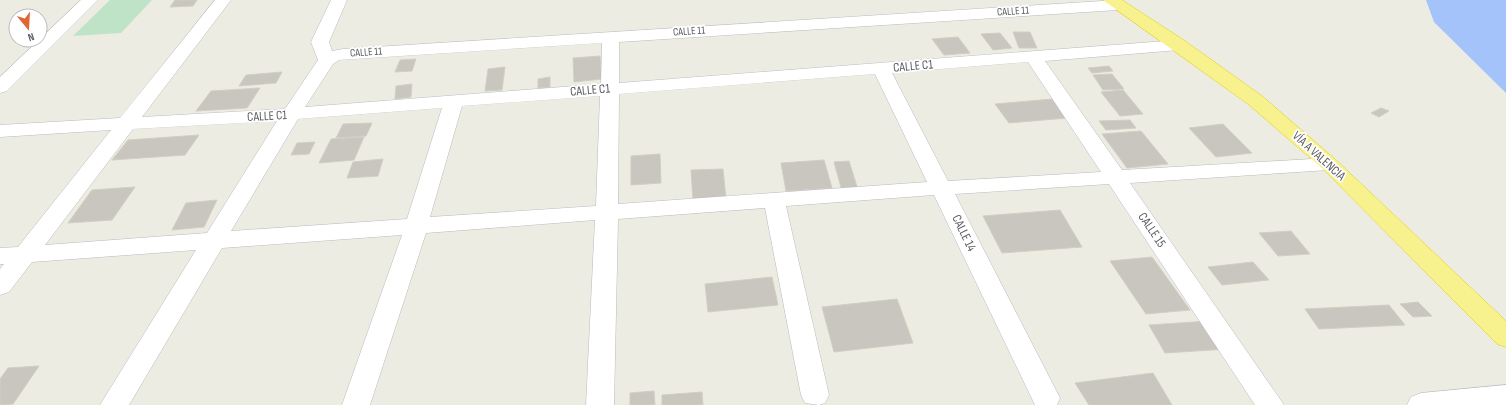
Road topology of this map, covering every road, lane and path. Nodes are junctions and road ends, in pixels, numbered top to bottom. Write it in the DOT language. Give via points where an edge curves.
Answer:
graph roads {
  1 [pos="90,0"];
  2 [pos="223,0"];
  3 [pos="340,0"];
  4 [pos="1115,2"];
  5 [pos="998,6"];
  6 [pos="611,36"];
  7 [pos="1179,46"];
  8 [pos="1033,56"];
  9 [pos="326,60"];
  10 [pos="881,68"];
  11 [pos="0,87"];
  12 [pos="610,88"];
  13 [pos="454,101"];
  14 [pos="290,114"];
  15 [pos="127,123"];
  16 [pos="0,130"];
  17 [pos="1329,164"];
  18 [pos="1117,178"];
  19 [pos="941,188"];
  20 [pos="774,200"];
  21 [pos="607,212"];
  22 [pos="416,227"];
  23 [pos="212,242"];
  24 [pos="25,254"];
  25 [pos="0,256"];
  26 [pos="0,286"];
  27 [pos="1506,337"];
  28 [pos="815,394"];
  29 [pos="1506,396"];
  30 [pos="1046,398"];
  31 [pos="114,405"];
  32 [pos="356,405"];
  33 [pos="600,405"];
  34 [pos="1270,405"];
  35 [pos="1421,405"];
  1 -- 11 [label="street"];
  2 -- 15 [label="street"];
  3 -- 9 [label="street" via="320,42"];
  4 -- 5 [label="street, CALLE 11"];
  4 -- 7 [label="highway, VÍA A VALENCIA"];
  5 -- 6 [label="street, CALLE 11"];
  6 -- 9 [label="street, CALLE 11" via="343,54"];
  6 -- 12 [label="street"];
  7 -- 8 [label="street, CALLE C1"];
  7 -- 17 [label="highway, VÍA A VALENCIA" via="1255,100"];
  8 -- 10 [label="street, CALLE C1"];
  8 -- 18 [label="street, CALLE 15"];
  9 -- 14 [label="street"];
  10 -- 12 [label="street, CALLE C1"];
  10 -- 19 [label="street, CALLE 14"];
  12 -- 13 [label="street, CALLE C1"];
  12 -- 21 [label="street"];
  13 -- 14 [label="street, CALLE C1"];
  13 -- 22 [label="street"];
  14 -- 15 [label="street, CALLE C1"];
  14 -- 23 [label="street"];
  15 -- 16 [label="street, CALLE C1"];
  15 -- 24 [label="street"];
  17 -- 18 [label="street"];
  17 -- 27 [label="highway, VÍA A VALENCIA"];
  18 -- 19 [label="street"];
  18 -- 34 [label="street, CALLE 15"];
  19 -- 20 [label="street"];
  19 -- 30 [label="street, CALLE 14"];
  20 -- 21 [label="street"];
  20 -- 28 [label="street"];
  21 -- 22 [label="street"];
  21 -- 33 [label="street"];
  22 -- 23 [label="street"];
  22 -- 32 [label="street"];
  23 -- 24 [label="street"];
  23 -- 31 [label="street"];
  24 -- 25 [label="street"];
  24 -- 26 [label="street"];
  29 -- 35 [label="street"];
}
